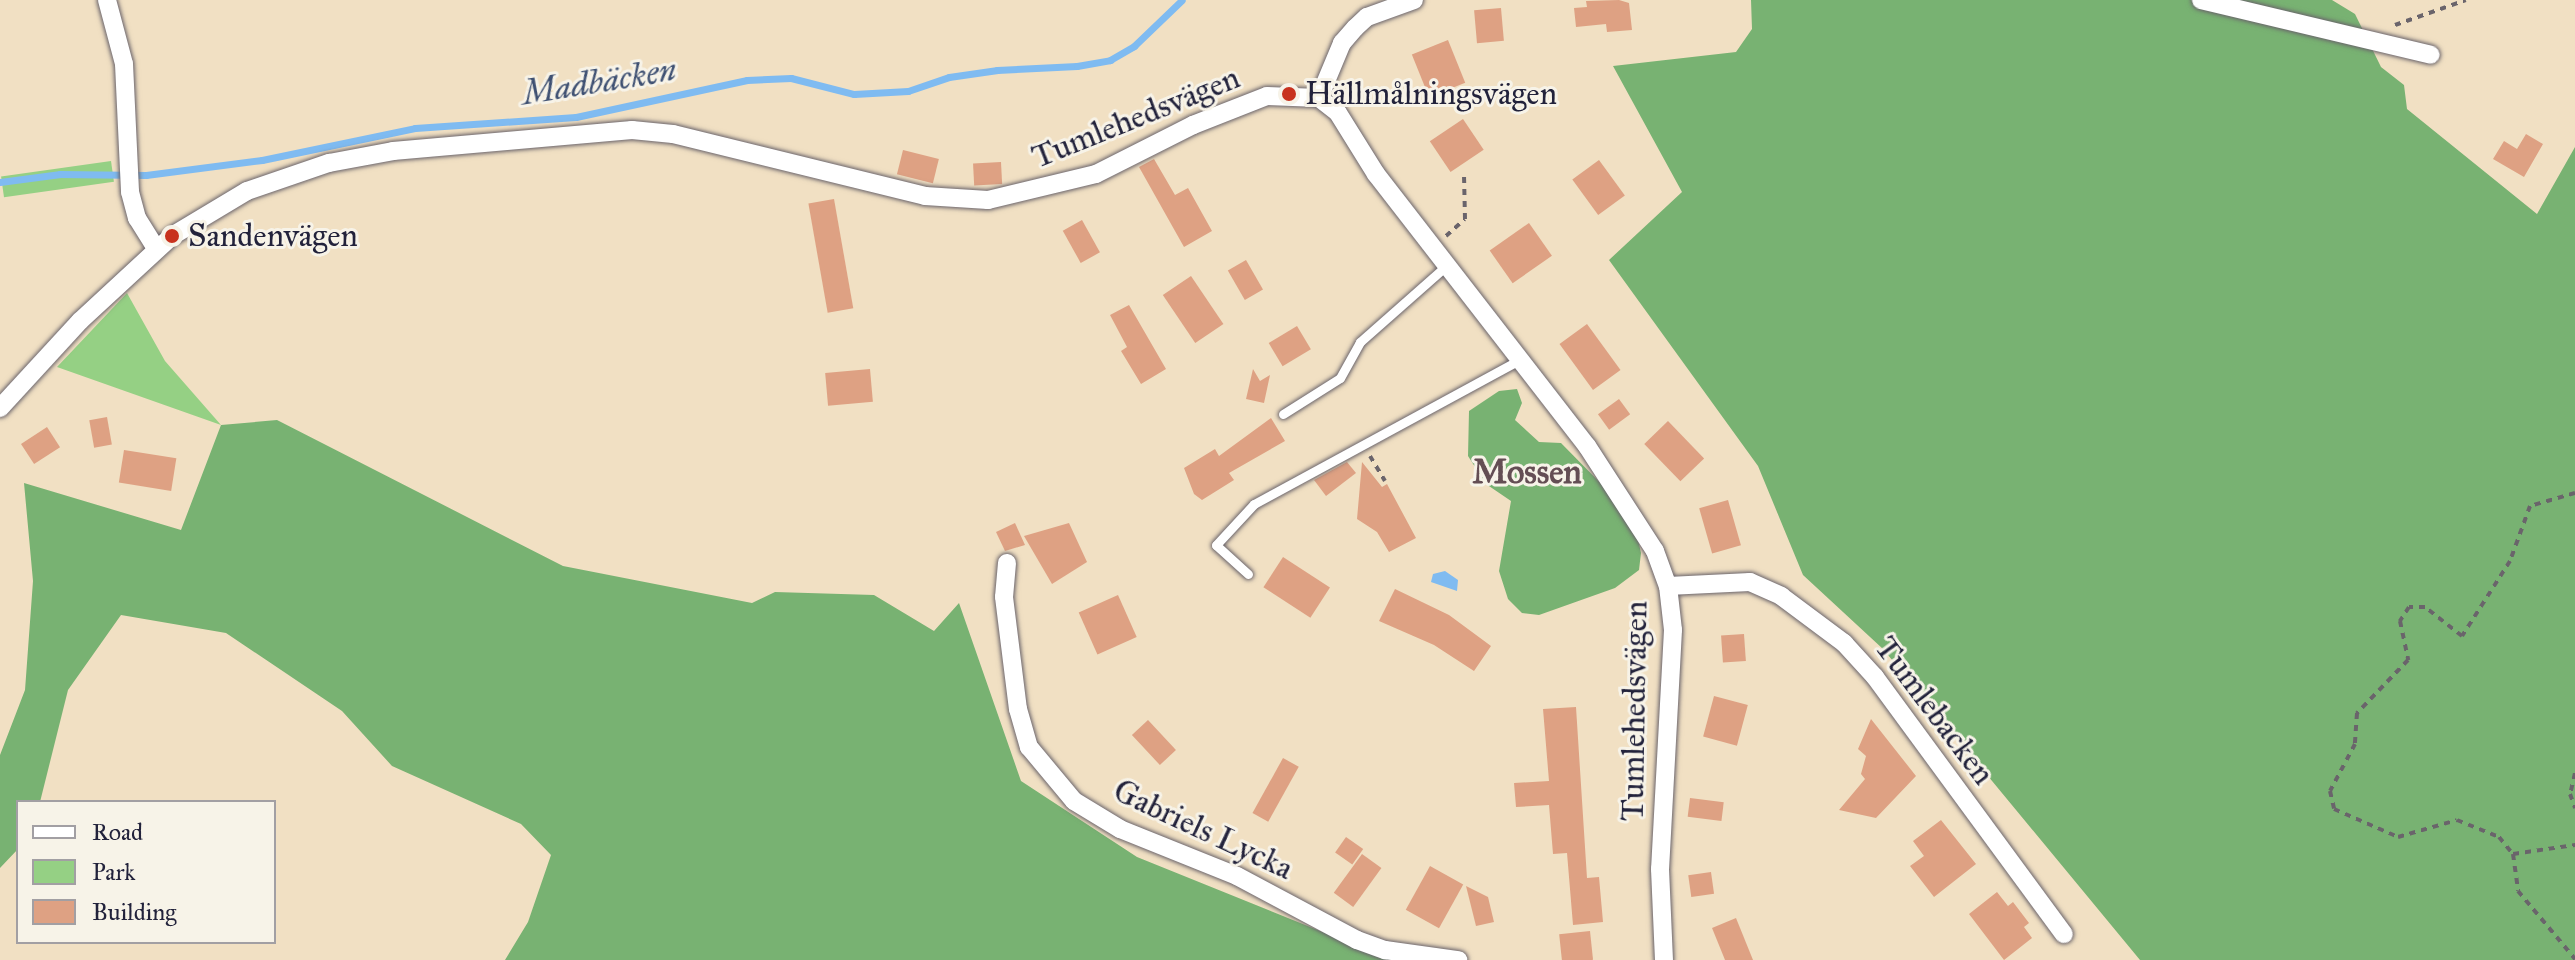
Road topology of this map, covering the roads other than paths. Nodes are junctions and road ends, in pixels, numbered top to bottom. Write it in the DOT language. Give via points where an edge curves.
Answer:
graph roads {
  1 [pos="107,0"];
  2 [pos="1414,0"];
  3 [pos="2201,0"];
  4 [pos="2431,55"];
  5 [pos="1319,98"];
  6 [pos="156,248"];
  7 [pos="1446,266"];
  8 [pos="1519,360"];
  9 [pos="0,408"];
  10 [pos="1283,414"];
  11 [pos="1007,563"];
  12 [pos="1248,574"];
  13 [pos="1668,586"];
  14 [pos="2064,934"];
  15 [pos="1458,960"];
  16 [pos="1664,960"];
  1 -- 6 [label="street" via="124,64 130,192 137,218"];
  2 -- 5 [label="street" via="1367,17 1355,28 1342,43"];
  3 -- 4 [label="street"];
  5 -- 6 [label="street, Tumlehedsvägen" via="1267,96 1193,125 1096,174 988,200 925,196 673,134 632,130 393,151 329,163 247,191"];
  5 -- 7 [label="street, Tumlehedsvägen" via="1338,113 1376,174"];
  6 -- 9 [label="street, Tumlehedsvägen"];
  7 -- 8 [label="street, Tumlehedsvägen"];
  7 -- 10 [label="lane" via="1360,342 1340,378"];
  8 -- 12 [label="lane" via="1254,504 1216,545"];
  8 -- 13 [label="street, Tumlehedsvägen" via="1633,512"];
  11 -- 15 [label="street, Gabriels Lycka" via="1004,597 1018,709 1029,747 1074,801 1120,829 1237,876 1357,940 1385,950"];
  13 -- 14 [label="street, Tumlebacken" via="1750,582 1781,596 1844,643 1875,677"];
  13 -- 16 [label="street, Tumlehedsvägen" via="1673,630 1660,869"];
}
